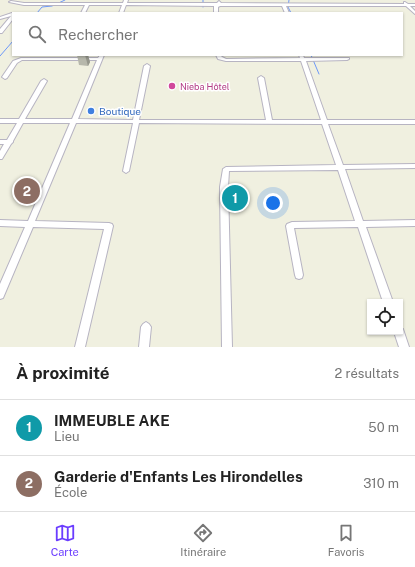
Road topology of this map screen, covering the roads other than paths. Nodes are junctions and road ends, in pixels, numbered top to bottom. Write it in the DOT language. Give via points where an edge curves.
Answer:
graph roads {
  1 [pos="38,0"];
  2 [pos="66,0"];
  3 [pos="275,0"];
  4 [pos="332,0"];
  5 [pos="363,0"];
  6 [pos="402,0"];
  7 [pos="11,2"];
  8 [pos="125,2"];
  9 [pos="165,2"];
  10 [pos="219,2"];
  11 [pos="92,3"];
  12 [pos="24,4"];
  13 [pos="34,4"];
  14 [pos="63,4"];
  15 [pos="276,5"];
  16 [pos="284,5"];
  17 [pos="335,5"];
  18 [pos="367,5"];
  19 [pos="406,5"];
  20 [pos="415,5"];
  21 [pos="16,12"];
  22 [pos="84,12"];
  23 [pos="120,12"];
  24 [pos="216,12"];
  25 [pos="287,12"];
  26 [pos="415,12"];
  27 [pos="12,15"];
  28 [pos="12,17"];
  29 [pos="0,18"];
  30 [pos="0,32"];
  31 [pos="219,56"];
  32 [pos="101,57"];
  33 [pos="302,58"];
  34 [pos="347,59"];
  35 [pos="147,66"];
  36 [pos="5,77"];
  37 [pos="261,78"];
  38 [pos="44,81"];
  39 [pos="0,121"];
  40 [pos="22,121"];
  41 [pos="74,121"];
  42 [pos="135,121"];
  43 [pos="269,122"];
  44 [pos="325,122"];
  45 [pos="415,122"];
  46 [pos="0,142"];
  47 [pos="10,142"];
  48 [pos="0,157"];
  49 [pos="415,166"];
  50 [pos="341,168"];
  51 [pos="126,171"];
  52 [pos="0,223"];
  53 [pos="30,223"];
  54 [pos="361,223"];
  55 [pos="415,223"];
  56 [pos="299,275"];
  57 [pos="0,295"];
  58 [pos="387,299"];
  59 [pos="146,327"];
  60 [pos="400,335"];
  61 [pos="80,347"];
  62 [pos="144,347"];
  63 [pos="227,347"];
  64 [pos="404,347"];
  1 -- 13 [label="street"];
  2 -- 14 [label="street"];
  3 -- 15 [label="street"];
  4 -- 17 [label="street"];
  5 -- 18 [label="street"];
  6 -- 19 [label="street"];
  7 -- 12 [label="street"];
  8 -- 9 [label="street"];
  8 -- 11 [label="street"];
  8 -- 23 [label="street"];
  9 -- 10 [label="street"];
  10 -- 15 [label="street"];
  10 -- 24 [label="street"];
  11 -- 14 [label="street"];
  11 -- 22 [label="street"];
  12 -- 13 [label="street"];
  12 -- 21 [label="street"];
  13 -- 14 [label="street"];
  15 -- 16 [label="street"];
  16 -- 17 [label="street"];
  16 -- 25 [label="street"];
  17 -- 18 [label="street"];
  18 -- 19 [label="street"];
  19 -- 20 [label="street"];
  19 -- 26 [label="street"];
  27 -- 29 [label="street"];
  28 -- 30 [label="street"];
  31 -- 33 [label="street" via="226,60"];
  32 -- 36 [label="street" via="21,59 15,62"];
  32 -- 41 [label="street"];
  33 -- 34 [label="street"];
  33 -- 44 [label="street"];
  35 -- 42 [label="street"];
  37 -- 43 [label="street"];
  38 -- 40 [label="street"];
  39 -- 40 [label="street"];
  40 -- 41 [label="street"];
  40 -- 47 [label="street"];
  41 -- 42 [label="street"];
  41 -- 53 [label="street"];
  42 -- 43 [label="street"];
  42 -- 51 [label="street"];
  43 -- 44 [label="street"];
  44 -- 45 [label="street"];
  44 -- 50 [label="street"];
  46 -- 47 [label="street"];
  47 -- 48 [label="street"];
  49 -- 50 [label="street"];
  50 -- 54 [label="street"];
  50 -- 63 [label="street" via="226,169 224,187"];
  52 -- 53 [label="street"];
  53 -- 57 [label="street"];
  53 -- 61 [label="street" via="109,226"];
  54 -- 55 [label="street"];
  54 -- 56 [label="street" via="290,226"];
  54 -- 58 [label="street"];
  59 -- 62 [label="street"];
  60 -- 64 [label="street"];
}
